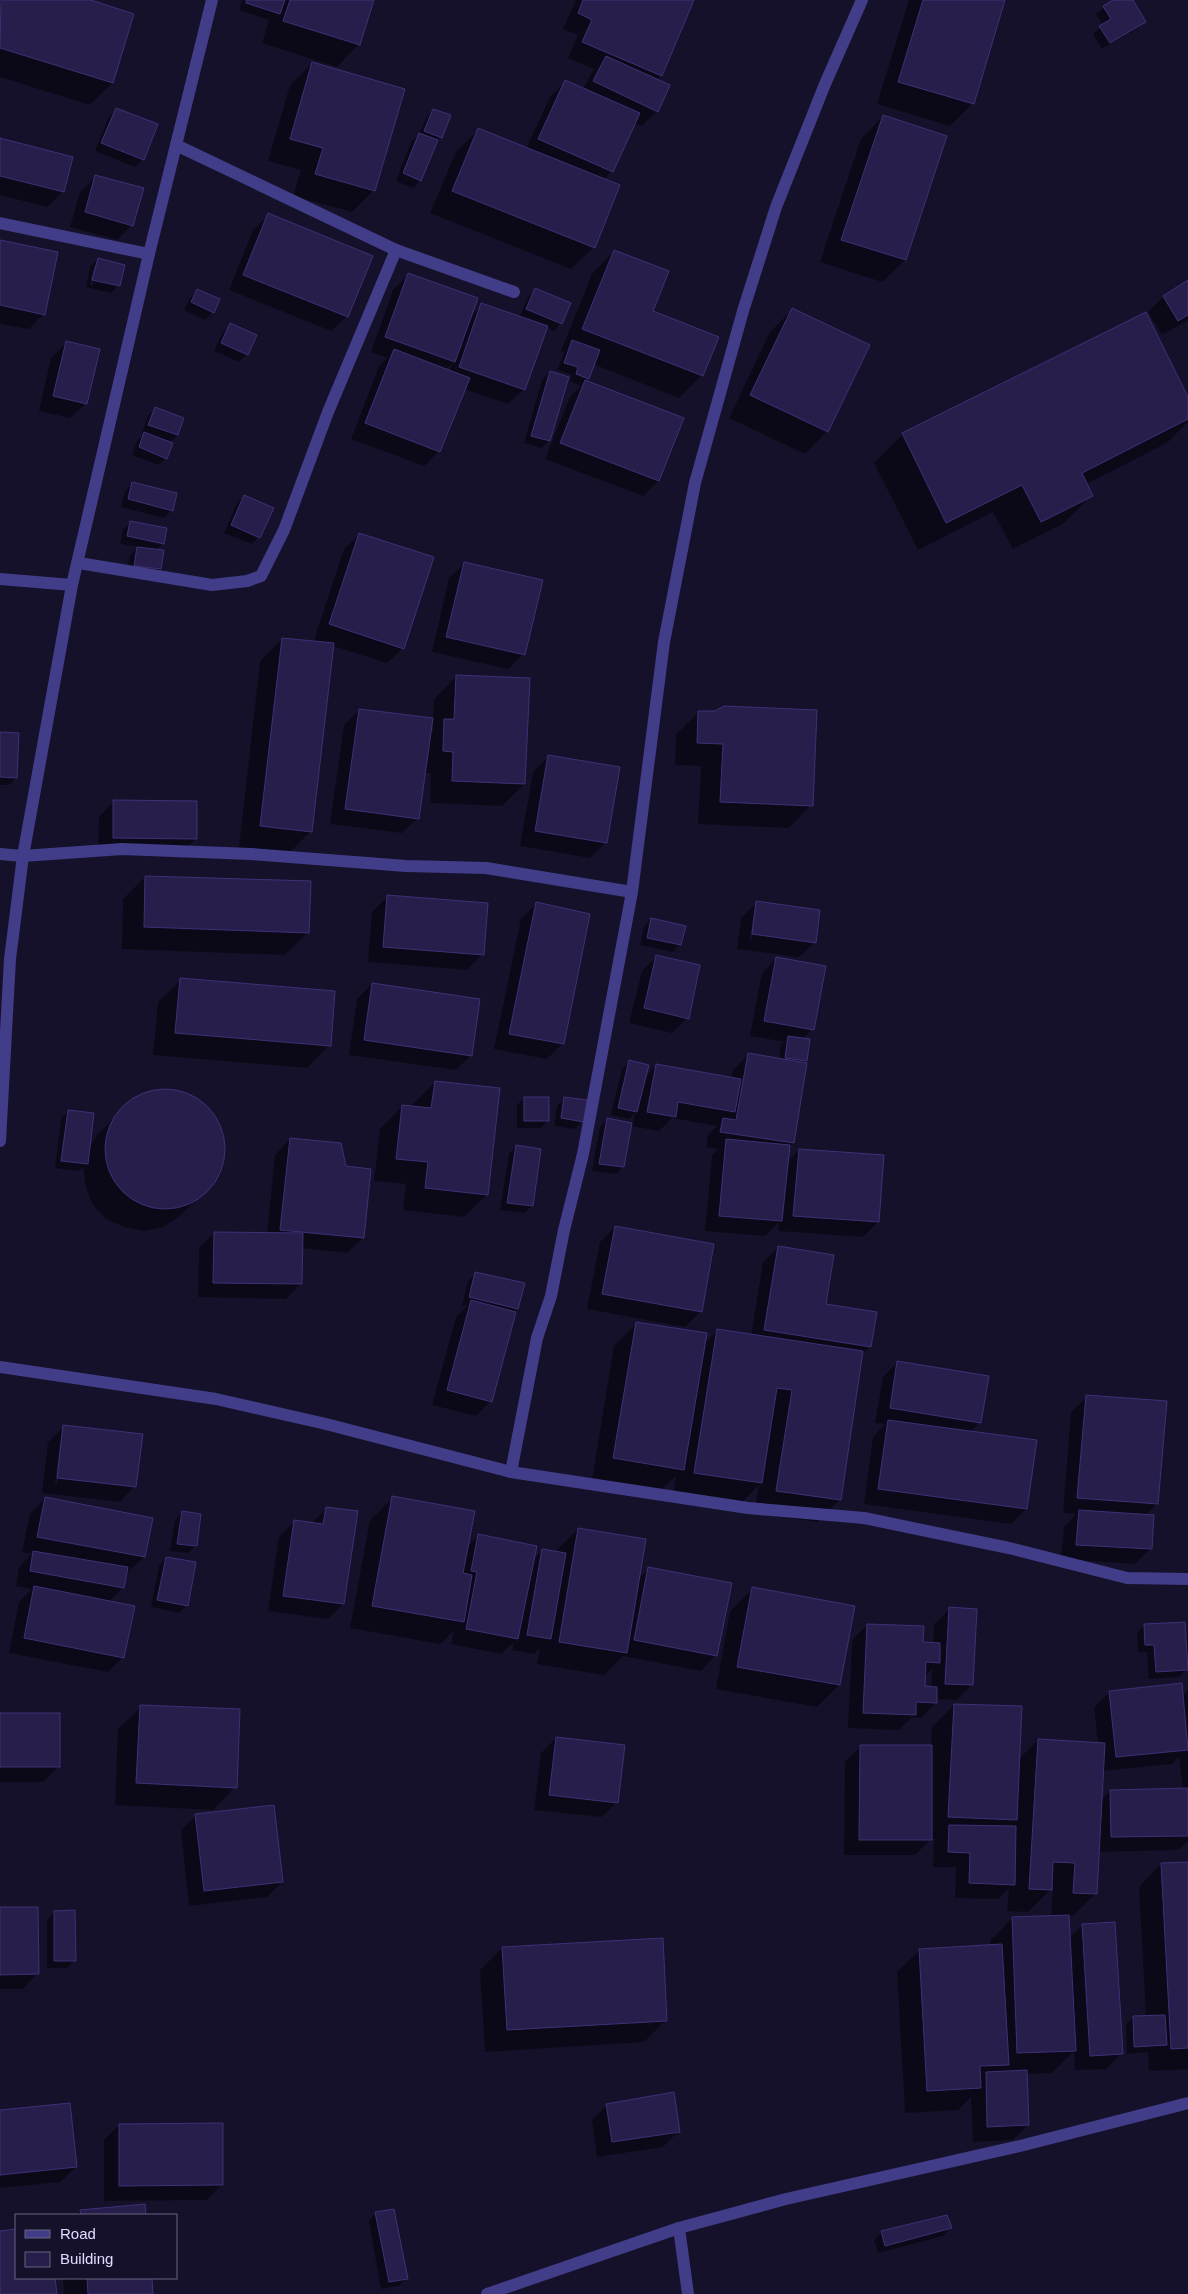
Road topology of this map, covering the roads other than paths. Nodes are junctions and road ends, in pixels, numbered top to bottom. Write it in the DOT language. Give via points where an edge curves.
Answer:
graph roads {
  1 [pos="212,0"];
  2 [pos="862,0"];
  3 [pos="176,145"];
  4 [pos="0,223"];
  5 [pos="396,250"];
  6 [pos="148,254"];
  7 [pos="514,292"];
  8 [pos="79,563"];
  9 [pos="0,579"];
  10 [pos="72,585"];
  11 [pos="0,854"];
  12 [pos="23,856"];
  13 [pos="632,892"];
  14 [pos="0,1141"];
  15 [pos="0,1367"];
  16 [pos="511,1472"];
  17 [pos="1188,1579"];
  18 [pos="1188,2103"];
  19 [pos="679,2228"];
  20 [pos="487,2294"];
  21 [pos="688,2294"];
  1 -- 3 [label="street"];
  2 -- 13 [label="street" via="776,207 695,483 664,642"];
  3 -- 5 [label="street"];
  3 -- 6 [label="street"];
  4 -- 6 [label="street"];
  5 -- 7 [label="street"];
  5 -- 8 [label="street" via="328,412 284,530 261,576 212,585"];
  6 -- 8 [label="street"];
  8 -- 10 [label="street"];
  9 -- 10 [label="street"];
  10 -- 12 [label="street"];
  11 -- 12 [label="street"];
  12 -- 13 [label="street" via="122,850 250,854 406,866 486,868"];
  12 -- 14 [label="street" via="10,959"];
  13 -- 16 [label="street" via="583,1154 551,1296 537,1338"];
  15 -- 16 [label="street" via="216,1399"];
  16 -- 17 [label="street" via="739,1507 864,1518 1009,1548 1127,1578"];
  18 -- 19 [label="street" via="1020,2146 786,2198"];
  19 -- 20 [label="street"];
  19 -- 21 [label="street"];
}
